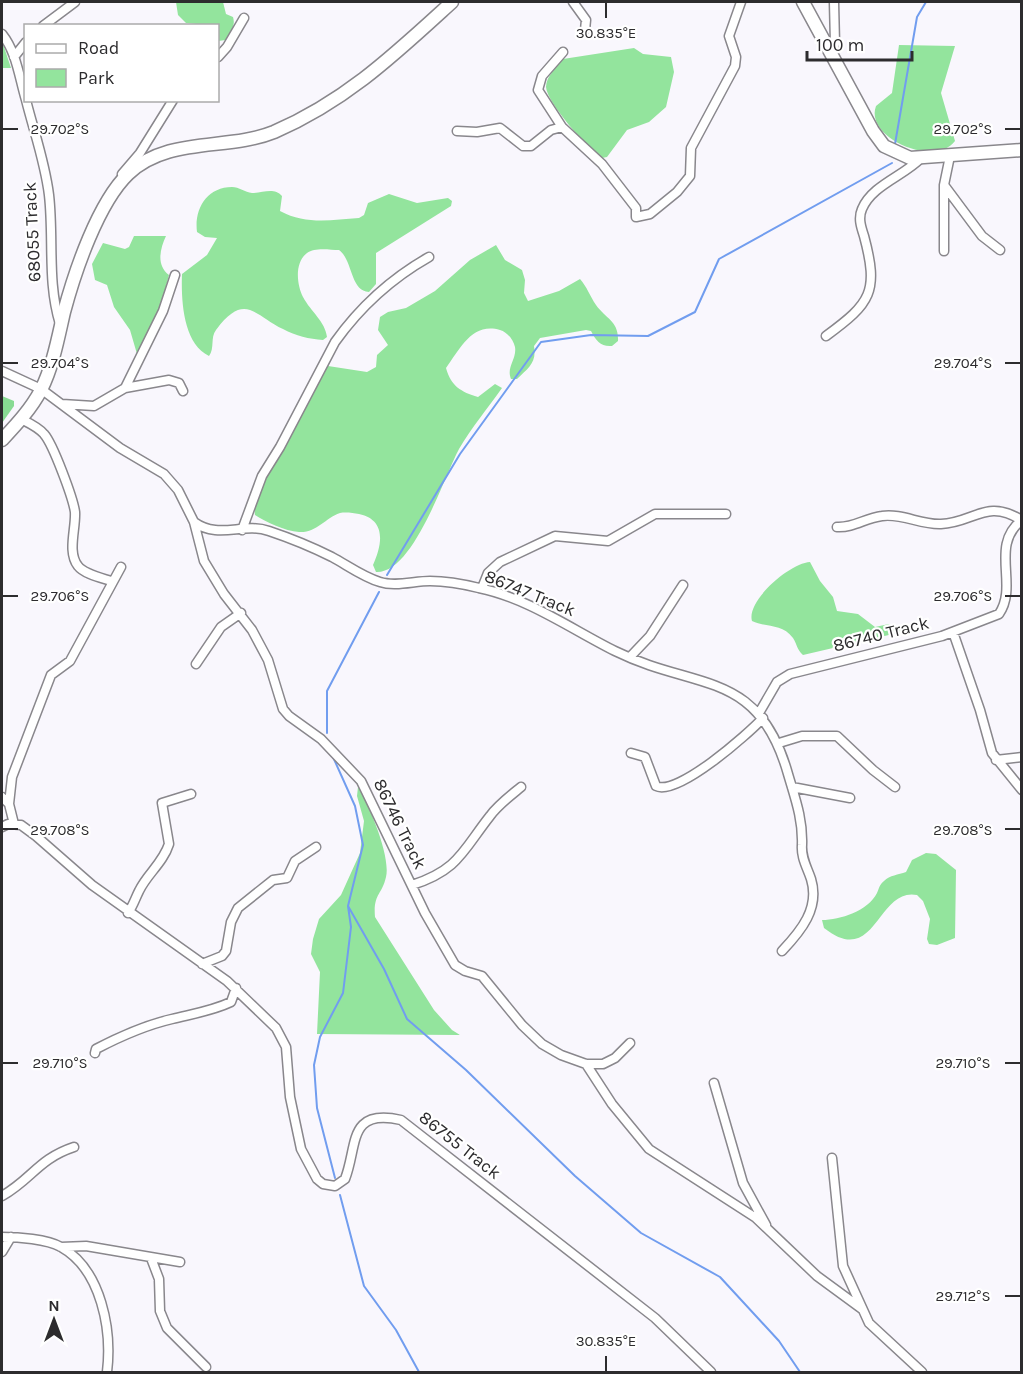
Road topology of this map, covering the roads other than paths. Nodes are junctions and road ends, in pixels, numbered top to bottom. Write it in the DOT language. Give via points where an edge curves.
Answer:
graph roads {
  1 [pos="75,2"];
  2 [pos="452,2"];
  3 [pos="573,2"];
  4 [pos="741,2"];
  5 [pos="803,2"];
  6 [pos="834,2"];
  7 [pos="244,18"];
  8 [pos="46,24"];
  9 [pos="585,30"];
  10 [pos="2,34"];
  11 [pos="24,44"];
  12 [pos="563,52"];
  13 [pos="219,56"];
  14 [pos="14,57"];
  15 [pos="831,57"];
  16 [pos="24,93"];
  17 [pos="27,102"];
  18 [pos="172,102"];
  19 [pos="562,127"];
  20 [pos="457,131"];
  21 [pos="1022,150"];
  22 [pos="950,156"];
  23 [pos="921,158"];
  24 [pos="944,185"];
  25 [pos="113,190"];
  26 [pos="1000,250"];
  27 [pos="944,251"];
  28 [pos="429,257"];
  29 [pos="175,275"];
  30 [pos="61,328"];
  31 [pos="826,336"];
  32 [pos="2,371"];
  33 [pos="125,388"];
  34 [pos="41,389"];
  35 [pos="183,391"];
  36 [pos="62,404"];
  37 [pos="21,419"];
  38 [pos="2,440"];
  39 [pos="726,514"];
  40 [pos="1021,520"];
  41 [pos="194,522"];
  42 [pos="837,527"];
  43 [pos="242,530"];
  44 [pos="121,567"];
  45 [pos="111,581"];
  46 [pos="683,585"];
  47 [pos="482,588"];
  48 [pos="241,613"];
  49 [pos="953,632"];
  50 [pos="630,657"];
  51 [pos="196,664"];
  52 [pos="761,715"];
  53 [pos="779,743"];
  54 [pos="631,753"];
  55 [pos="1022,757"];
  56 [pos="996,760"];
  57 [pos="520,787"];
  58 [pos="792,787"];
  59 [pos="895,787"];
  60 [pos="1022,790"];
  61 [pos="191,794"];
  62 [pos="2,797"];
  63 [pos="850,798"];
  64 [pos="9,804"];
  65 [pos="15,824"];
  66 [pos="2,827"];
  67 [pos="316,847"];
  68 [pos="412,885"];
  69 [pos="128,913"];
  70 [pos="782,951"];
  71 [pos="202,964"];
  72 [pos="236,988"];
  73 [pos="630,1043"];
  74 [pos="95,1053"];
  75 [pos="586,1064"];
  76 [pos="714,1083"];
  77 [pos="74,1147"];
  78 [pos="832,1158"];
  79 [pos="2,1196"];
  80 [pos="767,1226"];
  81 [pos="6,1237"];
  82 [pos="61,1247"];
  83 [pos="2,1252"];
  84 [pos="151,1258"];
  85 [pos="180,1262"];
  86 [pos="862,1310"];
  87 [pos="206,1367"];
  88 [pos="106,1372"];
  89 [pos="711,1372"];
  90 [pos="922,1372"];
  1 -- 8 [label="street"];
  2 -- 25 [label="street" via="375,73 326,107 256,137 176,149 131,171"];
  3 -- 9 [label="street" via="586,20"];
  4 -- 19 [label="street" via="729,36 735,66 691,148 690,176 650,214 636,217 636,208 602,164"];
  5 -- 15 [label="street"];
  6 -- 15 [label="street" via="835,44"];
  7 -- 13 [label="street"];
  10 -- 14 [label="street, 68055 Track"];
  11 -- 14 [label="street"];
  12 -- 19 [label="street" via="538,84"];
  14 -- 16 [label="street, 68055 Track"];
  15 -- 23 [label="street" via="884,146 910,158"];
  17 -- 30 [label="street, 68055 Track" via="48,187 52,292"];
  18 -- 25 [label="street"];
  19 -- 20 [label="street" via="551,130 531,146 522,146 500,128"];
  21 -- 22 [label="street"];
  22 -- 23 [label="street"];
  22 -- 24 [label="street"];
  23 -- 31 [label="street" via="907,172 876,191 861,209 871,289 864,302"];
  24 -- 26 [label="street" via="982,236"];
  24 -- 27 [label="street"];
  25 -- 30 [label="street" via="77,272"];
  28 -- 43 [label="street" via="400,274 334,342 262,476"];
  29 -- 33 [label="street" via="163,311"];
  30 -- 34 [label="street"];
  32 -- 34 [label="street"];
  33 -- 35 [label="street" via="169,380 179,383"];
  33 -- 36 [label="street" via="94,406"];
  34 -- 36 [label="street"];
  34 -- 37 [label="street"];
  36 -- 41 [label="street" via="120,448 164,474 178,490"];
  37 -- 38 [label="street"];
  37 -- 45 [label="street" via="45,435 55,454 73,502 75,561 80,569"];
  39 -- 47 [label="street" via="655,514 608,541 555,536 491,569"];
  40 -- 42 [label="street" via="996,510 942,525 883,515 857,525"];
  40 -- 49 [label="street, 86740 Track" via="1010,533 1004,551 1004,607 990,619"];
  41 -- 43 [label="street, 86747 Track" via="216,531"];
  41 -- 48 [label="street, 86746 Track" via="204,561"];
  43 -- 47 [label="street, 86747 Track" via="267,530 330,556 383,584 443,581"];
  44 -- 45 [label="street"];
  45 -- 64 [label="street" via="70,662 51,675 12,777"];
  46 -- 50 [label="street" via="650,636"];
  47 -- 50 [label="street, 86747 Track" via="555,618"];
  48 -- 51 [label="street" via="220,627"];
  48 -- 68 [label="street, 86746 Track" via="268,660 283,709 354,771"];
  49 -- 52 [label="street, 86740 Track" via="790,674 777,682"];
  49 -- 56 [label="street"];
  50 -- 52 [label="street, 86747 Track" via="717,685"];
  52 -- 53 [label="street, 86747 Track"];
  52 -- 54 [label="street, 86740 Track" via="738,743 706,766 665,787 658,788 645,757"];
  53 -- 58 [label="street, 86747 Track"];
  53 -- 59 [label="street" via="802,736 837,736"];
  55 -- 56 [label="street"];
  56 -- 60 [label="street"];
  57 -- 68 [label="street" via="488,817 469,849 442,872"];
  58 -- 63 [label="street"];
  58 -- 70 [label="street, 86747 Track" via="801,820 801,854 813,900 802,928"];
  61 -- 69 [label="street" via="162,803 169,843"];
  62 -- 64 [label="street"];
  64 -- 65 [label="street"];
  65 -- 66 [label="street"];
  65 -- 69 [label="street, 86755 Track" via="36,836"];
  67 -- 71 [label="street" via="296,861 287,878 273,880 238,908 222,956"];
  68 -- 75 [label="street, 86746 Track" via="455,964 487,980 510,1013 542,1044"];
  69 -- 71 [label="street, 86755 Track"];
  71 -- 72 [label="street, 86755 Track"];
  72 -- 74 [label="street" via="231,1002 117,1038"];
  72 -- 89 [label="street, 86755 Track" via="283,1038 297,1135 306,1161 323,1184 335,1186 345,1179 354,1137 368,1121 401,1120 646,1310"];
  73 -- 75 [label="street" via="609,1062"];
  75 -- 80 [label="street" via="649,1149"];
  76 -- 80 [label="street" via="743,1183"];
  77 -- 79 [label="street" via="49,1157"];
  78 -- 86 [label="street" via="842,1258"];
  80 -- 86 [label="street" via="817,1275"];
  81 -- 82 [label="street"];
  81 -- 83 [label="street"];
  82 -- 84 [label="street" via="86,1246"];
  82 -- 88 [label="street" via="83,1268 100,1298 108,1328"];
  84 -- 85 [label="street"];
  84 -- 87 [label="street" via="159,1279 160,1311 167,1328"];
  86 -- 90 [label="street" via="875,1330"];
}
